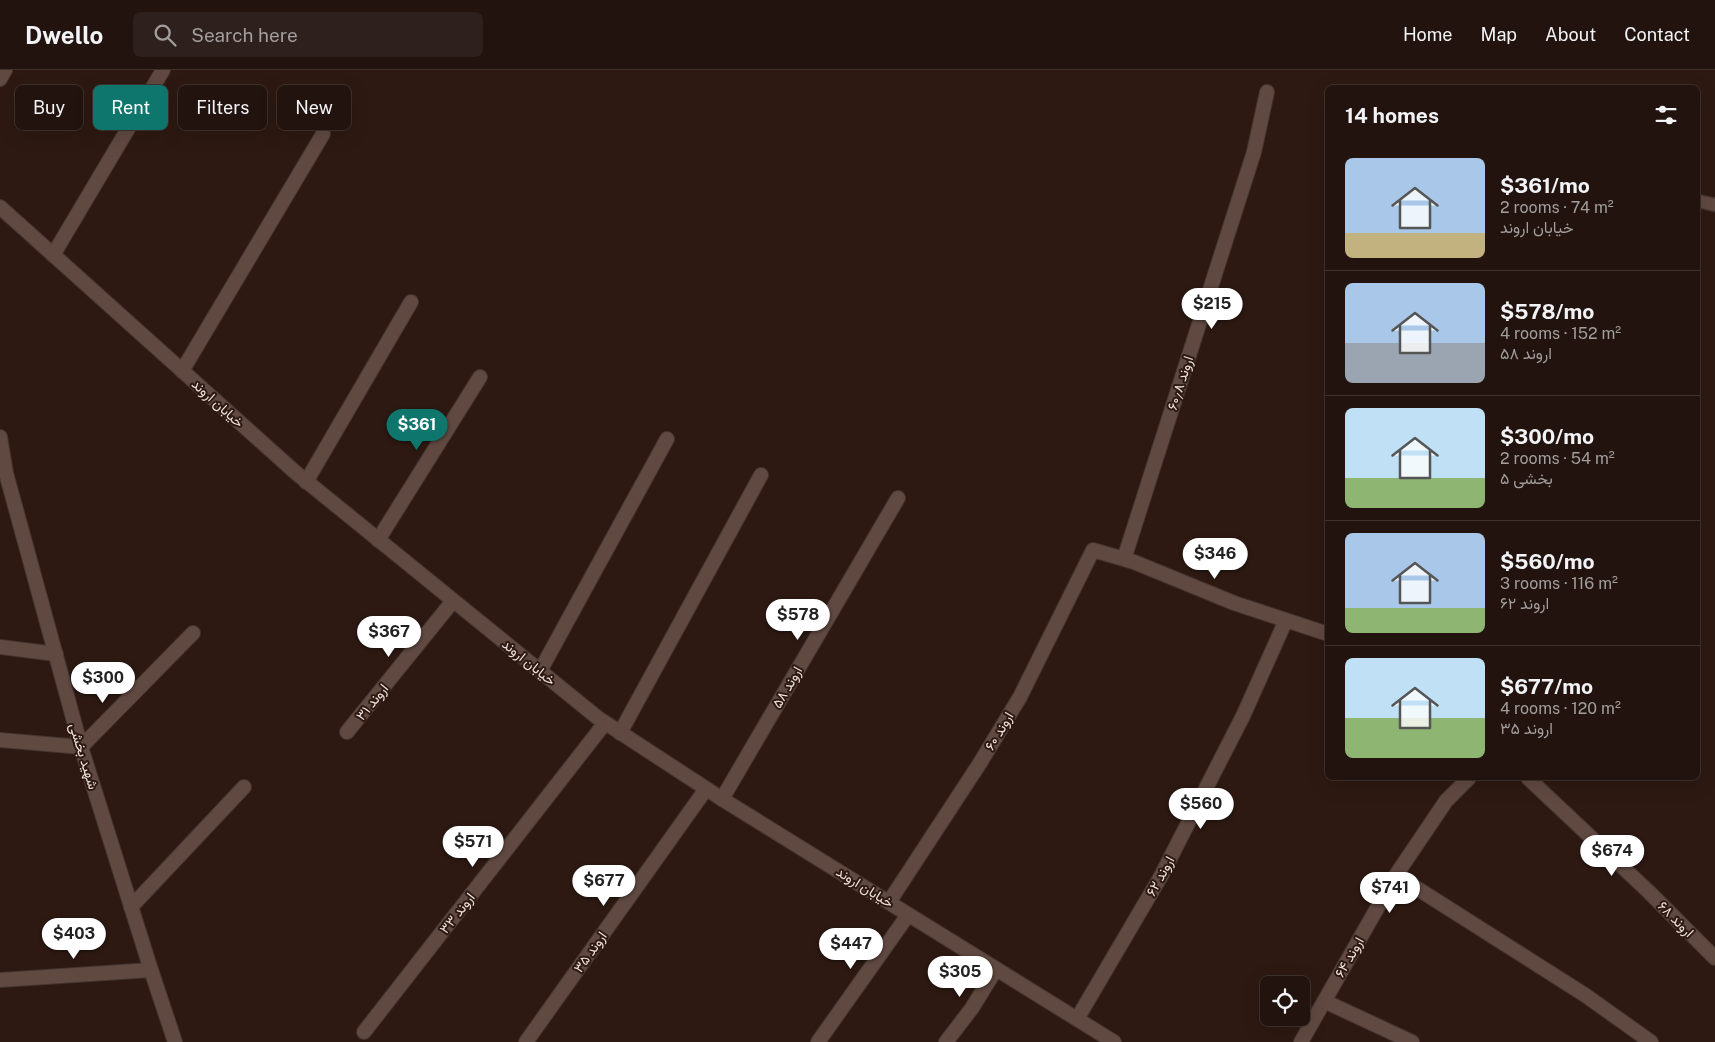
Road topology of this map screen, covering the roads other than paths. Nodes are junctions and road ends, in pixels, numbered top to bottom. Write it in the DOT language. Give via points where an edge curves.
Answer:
graph roads {
  1 [pos="5,70"];
  2 [pos="163,70"];
  3 [pos="0,79"];
  4 [pos="1267,92"];
  5 [pos="323,134"];
  6 [pos="1700,201"];
  7 [pos="1715,205"];
  8 [pos="0,207"];
  9 [pos="53,255"];
  10 [pos="411,302"];
  11 [pos="182,371"];
  12 [pos="480,377"];
  13 [pos="0,437"];
  14 [pos="667,439"];
  15 [pos="3,472"];
  16 [pos="761,476"];
  17 [pos="306,482"];
  18 [pos="898,498"];
  19 [pos="378,540"];
  20 [pos="1124,559"];
  21 [pos="453,601"];
  22 [pos="1286,620"];
  23 [pos="193,633"];
  24 [pos="1325,633"];
  25 [pos="0,647"];
  26 [pos="56,654"];
  27 [pos="540,671"];
  28 [pos="605,723"];
  29 [pos="347,732"];
  30 [pos="620,733"];
  31 [pos="0,740"];
  32 [pos="81,747"];
  33 [pos="1467,780"];
  34 [pos="1530,780"];
  35 [pos="244,787"];
  36 [pos="706,788"];
  37 [pos="722,799"];
  38 [pos="1396,875"];
  39 [pos="889,902"];
  40 [pos="131,907"];
  41 [pos="908,914"];
  42 [pos="1715,958"];
  43 [pos="996,969"];
  44 [pos="151,970"];
  45 [pos="0,980"];
  46 [pos="1324,1000"];
  47 [pos="1077,1019"];
  48 [pos="364,1032"];
  49 [pos="175,1042"];
  50 [pos="526,1042"];
  51 [pos="818,1042"];
  52 [pos="946,1042"];
  53 [pos="1114,1042"];
  54 [pos="1301,1042"];
  55 [pos="1412,1042"];
  56 [pos="1651,1042"];
  1 -- 3 [label="street"];
  2 -- 9 [label="street"];
  4 -- 20 [label="street, اروند ۶۰٫۸" via="1254,152"];
  5 -- 11 [label="street"];
  6 -- 7 [label="lane"];
  8 -- 9 [label="street, خیابان اروند"];
  9 -- 11 [label="street, خیابان اروند"];
  10 -- 17 [label="street"];
  11 -- 17 [label="street, خیابان اروند"];
  12 -- 19 [label="street"];
  13 -- 15 [label="street, شهید بخشی"];
  14 -- 27 [label="street"];
  15 -- 26 [label="street, شهید بخشی"];
  16 -- 30 [label="street"];
  17 -- 19 [label="street, خیابان اروند"];
  18 -- 37 [label="street, اروند ۵۸"];
  19 -- 21 [label="street, خیابان اروند"];
  20 -- 22 [label="street"];
  20 -- 39 [label="street, اروند ۶۰" via="1092,550 1020,697"];
  21 -- 27 [label="street, خیابان اروند"];
  21 -- 29 [label="street, اروند ۳۱"];
  22 -- 24 [label="street"];
  22 -- 47 [label="street, اروند ۶۲" via="1243,716 1161,876"];
  23 -- 32 [label="street"];
  25 -- 26 [label="street"];
  26 -- 32 [label="street, شهید بخشی"];
  27 -- 28 [label="street, خیابان اروند"];
  28 -- 30 [label="street, خیابان اروند"];
  28 -- 48 [label="street, اروند ۳۳"];
  30 -- 36 [label="street, خیابان اروند"];
  31 -- 32 [label="street"];
  32 -- 40 [label="street, شهید بخشی"];
  33 -- 38 [label="street, اروند ۶۴" via="1446,801"];
  34 -- 42 [label="street, اروند ۶۸"];
  35 -- 40 [label="street"];
  36 -- 37 [label="street, خیابان اروند"];
  36 -- 50 [label="street, اروند ۳۵"];
  37 -- 39 [label="street, خیابان اروند"];
  38 -- 46 [label="street, اروند ۶۴"];
  38 -- 56 [label="street" via="1585,995"];
  39 -- 41 [label="street, خیابان اروند"];
  40 -- 44 [label="street, شهید بخشی"];
  41 -- 43 [label="street, خیابان اروند"];
  41 -- 51 [label="street"];
  43 -- 47 [label="street, خیابان اروند"];
  43 -- 52 [label="street"];
  44 -- 45 [label="street"];
  44 -- 49 [label="street, شهید بخشی"];
  46 -- 54 [label="street, اروند ۶۴"];
  46 -- 55 [label="street"];
  47 -- 53 [label="street, خیابان اروند"];
}
